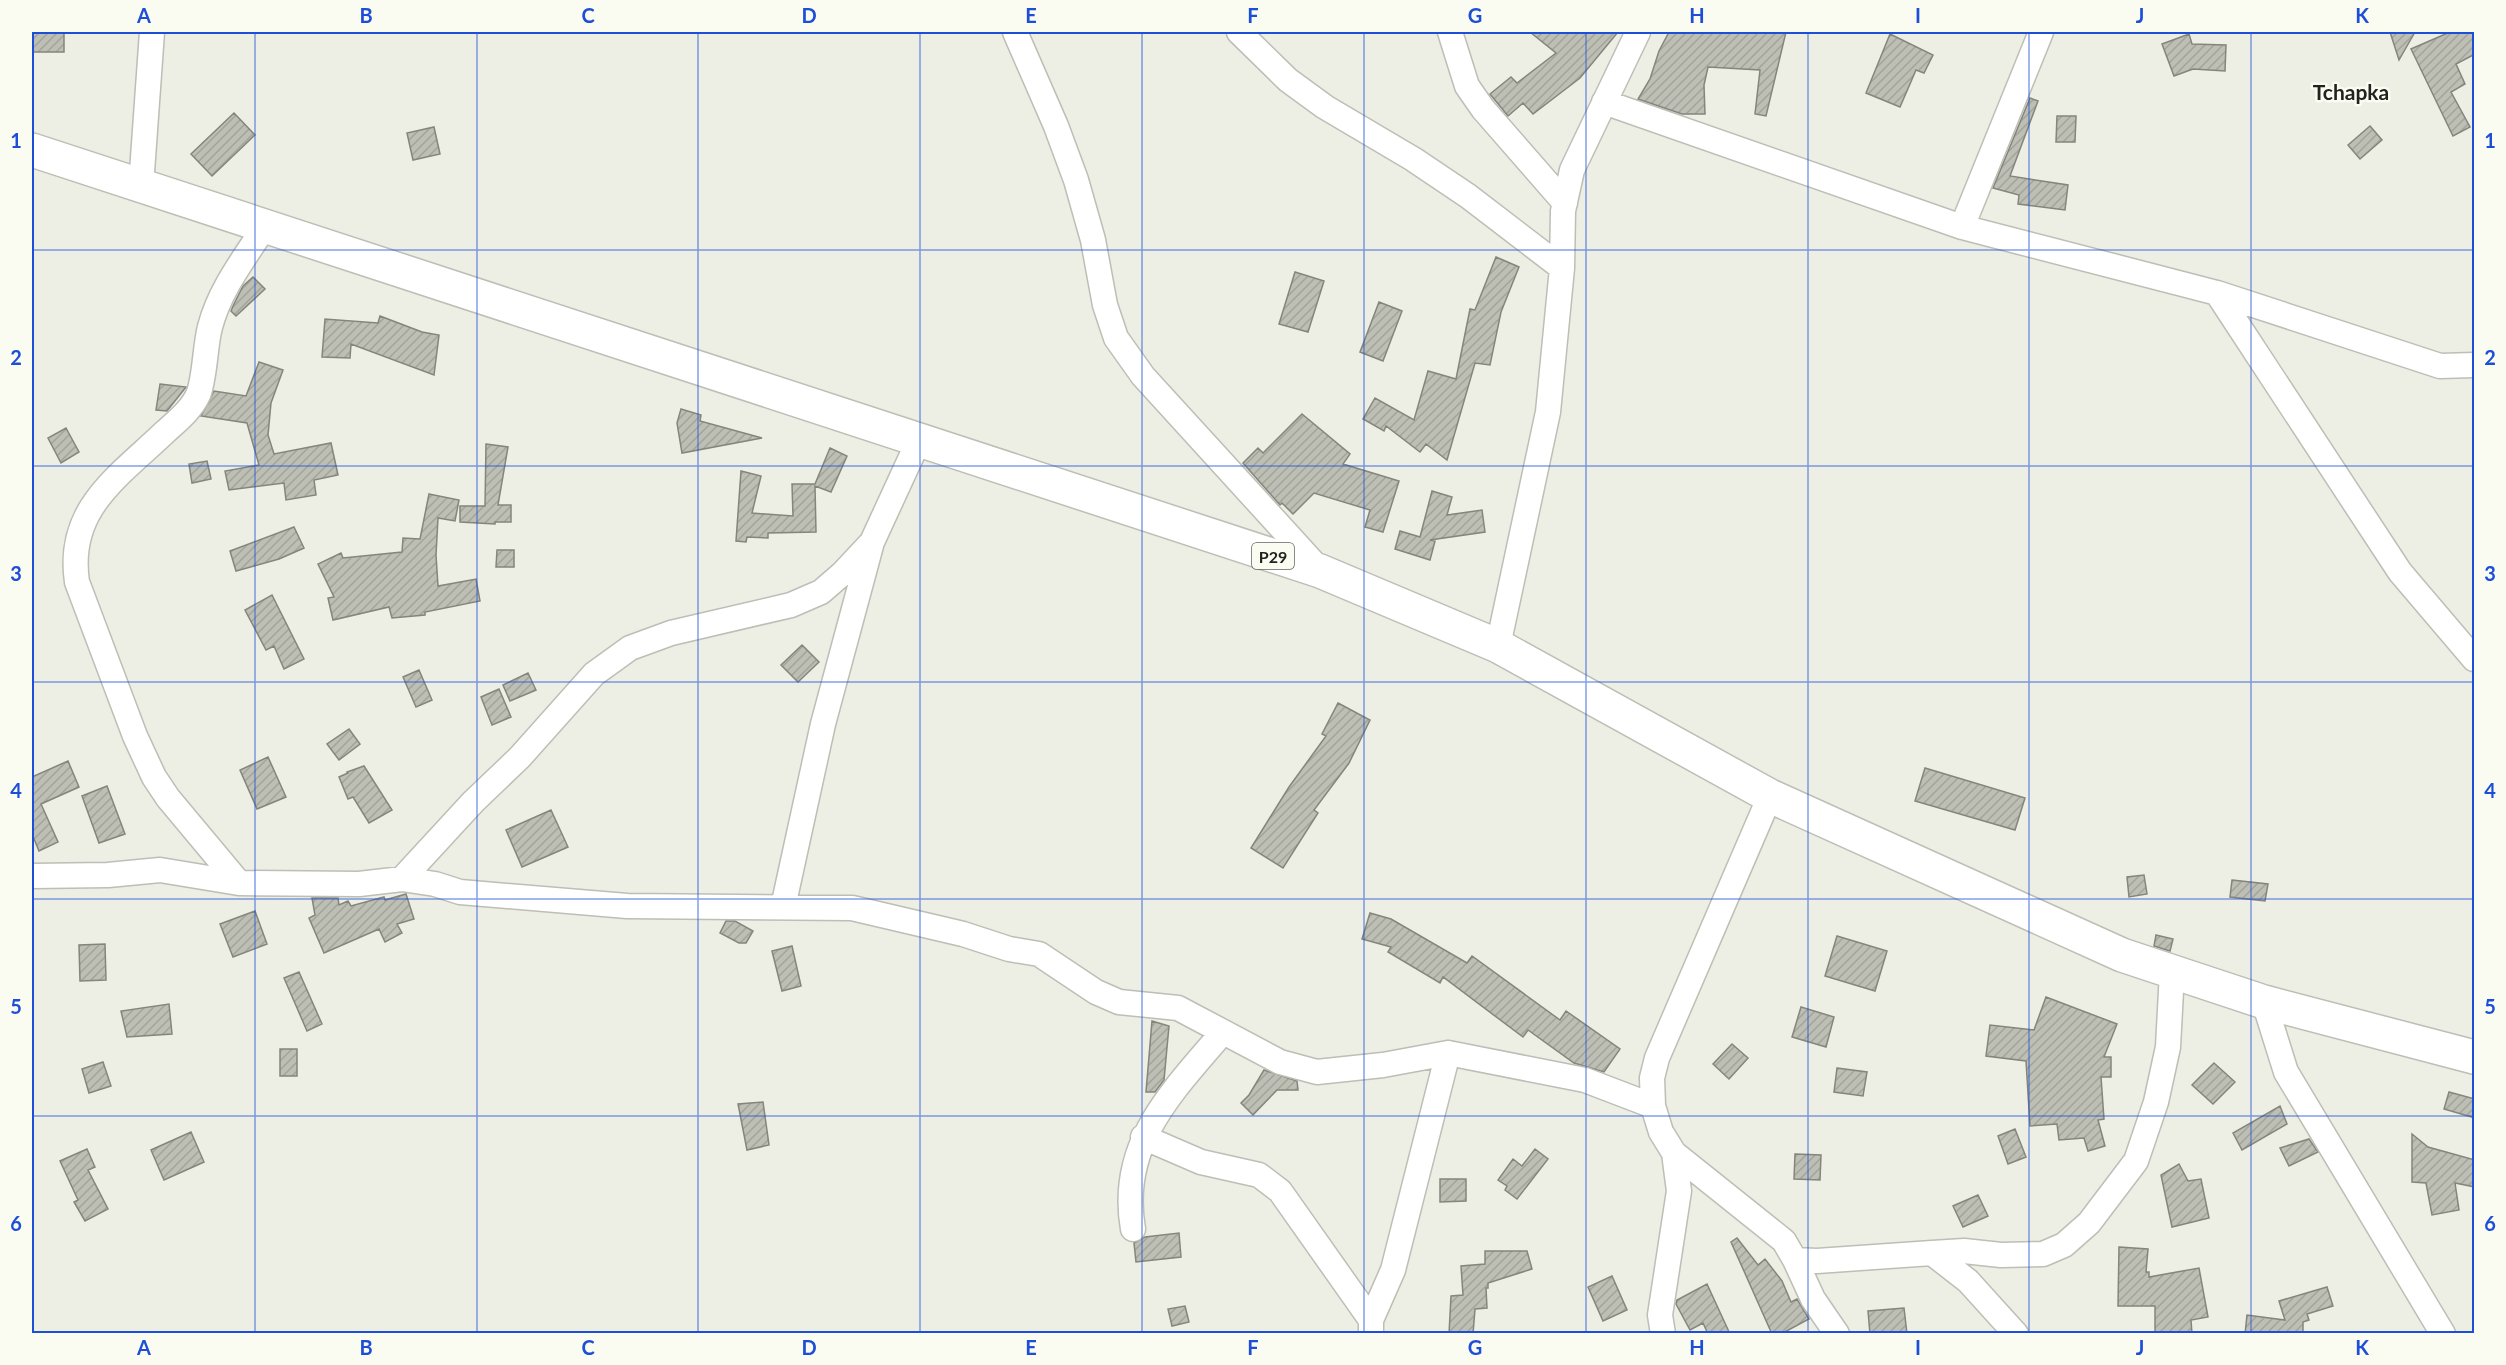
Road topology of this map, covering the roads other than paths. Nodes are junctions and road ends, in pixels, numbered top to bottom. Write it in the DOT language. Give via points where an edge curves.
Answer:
graph roads {
  1 [pos="152,32"];
  2 [pos="1015,32"];
  3 [pos="1239,32"];
  4 [pos="1450,32"];
  5 [pos="1638,32"];
  6 [pos="2041,32"];
  7 [pos="1604,102"];
  8 [pos="32,150"];
  9 [pos="141,186"];
  10 [pos="1565,203"];
  11 [pos="265,226"];
  12 [pos="1962,227"];
  13 [pos="1562,268"];
  14 [pos="2217,293"];
  15 [pos="2475,364"];
  16 [pos="919,440"];
  17 [pos="872,542"];
  18 [pos="1320,571"];
  19 [pos="1498,646"];
  20 [pos="2475,659"];
  21 [pos="1770,796"];
  22 [pos="32,876"];
  23 [pos="402,879"];
  24 [pos="239,883"];
  25 [pos="783,907"];
  26 [pos="2172,972"];
  27 [pos="2264,1002"];
  28 [pos="1223,1032"];
  29 [pos="1448,1053"];
  30 [pos="2475,1057"];
  31 [pos="1653,1107"];
  32 [pos="1143,1137"];
  33 [pos="1674,1153"];
  34 [pos="1133,1229"];
  35 [pos="1932,1253"];
  36 [pos="1796,1260"];
  37 [pos="1371,1327"];
  38 [pos="1663,1334"];
  39 [pos="1837,1334"];
  40 [pos="2016,1334"];
  41 [pos="2443,1334"];
  1 -- 9 [label="street"];
  2 -- 18 [label="street" via="1076,180 1116,338 1143,376"];
  3 -- 13 [label="street" via="1288,81 1468,196"];
  4 -- 10 [label="street" via="1467,86"];
  5 -- 7 [label="street"];
  6 -- 12 [label="street"];
  7 -- 10 [label="street" via="1572,170"];
  7 -- 12 [label="street"];
  8 -- 9 [label="main road, P29"];
  9 -- 11 [label="main road, P29"];
  10 -- 13 [label="street"];
  11 -- 16 [label="main road, P29"];
  11 -- 24 [label="street" via="215,311 199,394 184,414 111,481 90,507 78,537 74,562 77,582 154,777"];
  12 -- 14 [label="street"];
  13 -- 19 [label="street" via="1548,412"];
  14 -- 15 [label="street" via="2440,366"];
  14 -- 20 [label="street" via="2400,572"];
  16 -- 17 [label="street"];
  16 -- 18 [label="main road, P29"];
  17 -- 23 [label="street" via="821,592 791,605 682,630 630,648 594,674"];
  17 -- 25 [label="street" via="823,724"];
  18 -- 19 [label="main road, P29"];
  19 -- 21 [label="main road, P29"];
  21 -- 26 [label="main road, P29" via="2122,955"];
  21 -- 31 [label="street" via="1657,1058 1652,1078"];
  22 -- 24 [label="street" via="160,870"];
  23 -- 24 [label="street" via="359,884"];
  23 -- 25 [label="street" via="460,892 627,906"];
  25 -- 28 [label="street" via="852,908 1039,954 1096,992 1119,1002 1178,1008"];
  26 -- 27 [label="main road, P29"];
  26 -- 35 [label="street" via="2168,1047 2156,1102 2136,1161 2090,1223 2064,1245 2043,1254"];
  27 -- 30 [label="main road, P29"];
  27 -- 41 [label="street" via="2286,1072"];
  28 -- 29 [label="street" via="1280,1062 1317,1072"];
  28 -- 32 [label="street" via="1180,1083"];
  29 -- 31 [label="street" via="1585,1080"];
  29 -- 37 [label="street" via="1393,1270"];
  31 -- 33 [label="street" via="1661,1132"];
  32 -- 34 [label="street" via="1132,1169 1129,1207"];
  32 -- 37 [label="street" via="1201,1162 1259,1175 1280,1191"];
  33 -- 36 [label="street" via="1767,1225"];
  33 -- 38 [label="street" via="1679,1191 1660,1315"];
  35 -- 36 [label="street"];
  35 -- 40 [label="street" via="1968,1281"];
  36 -- 39 [label="street" via="1813,1299"];
}
